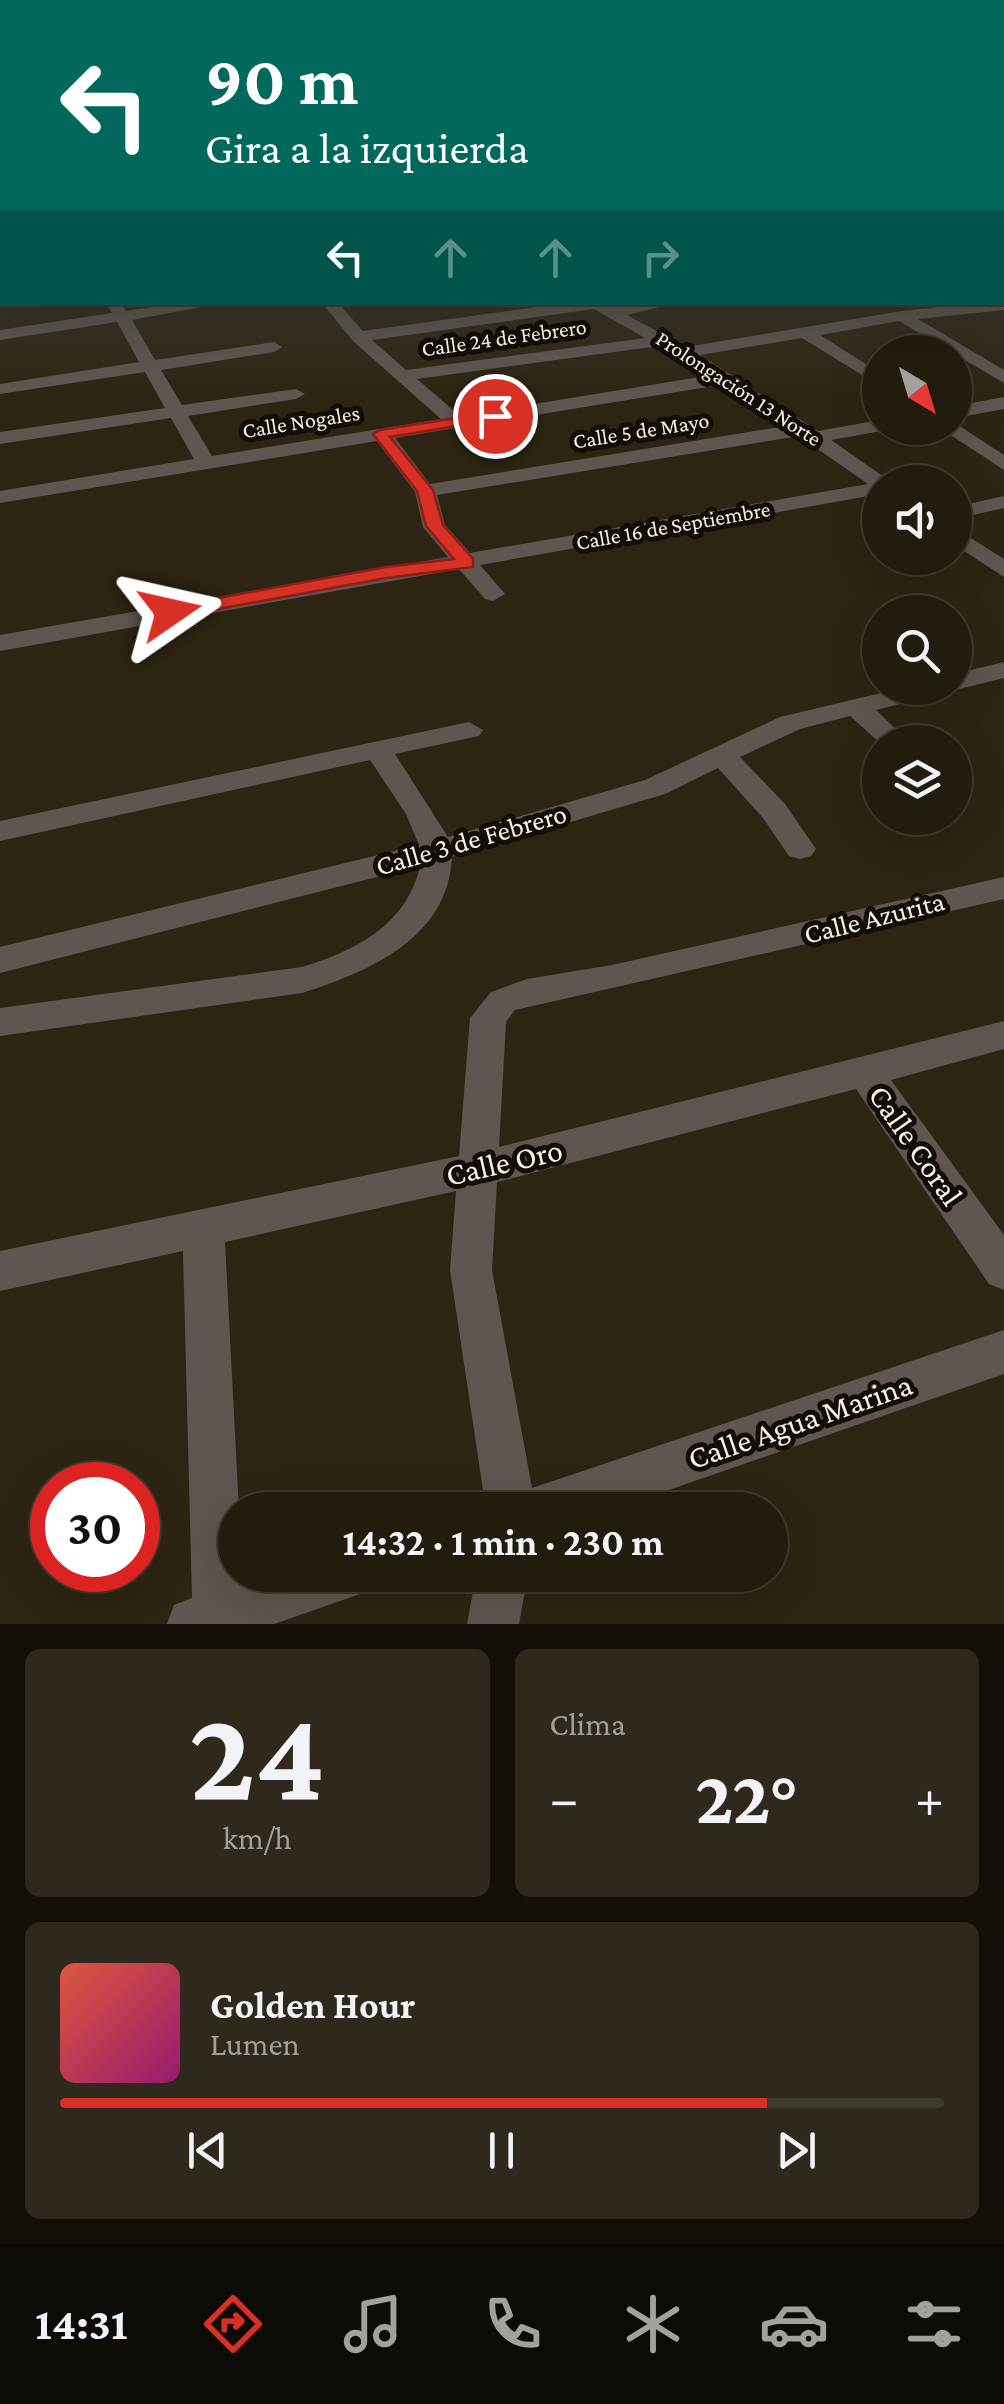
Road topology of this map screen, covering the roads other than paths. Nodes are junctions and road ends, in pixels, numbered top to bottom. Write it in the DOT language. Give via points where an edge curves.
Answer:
graph roads {
  1 [pos="177,305"];
  2 [pos="331,305"];
  3 [pos="455,305"];
  4 [pos="1004,305"];
  5 [pos="601,306"];
  6 [pos="116,309"];
  7 [pos="902,316"];
  8 [pos="478,321"];
  9 [pos="805,332"];
  10 [pos="0,334"];
  11 [pos="358,337"];
  12 [pos="667,340"];
  13 [pos="274,348"];
  14 [pos="687,352"];
  15 [pos="146,366"];
  16 [pos="862,369"];
  17 [pos="406,375"];
  18 [pos="729,378"];
  19 [pos="1004,378"];
  20 [pos="0,388"];
  21 [pos="296,394"];
  22 [pos="1004,402"];
  23 [pos="972,409"];
  24 [pos="175,412"];
  25 [pos="456,423"];
  26 [pos="862,428"];
  27 [pos="811,433"];
  28 [pos="380,434"];
  29 [pos="0,438"];
  30 [pos="972,443"];
  31 [pos="205,462"];
  32 [pos="1004,464"];
  33 [pos="862,471"];
  34 [pos="862,488"];
  35 [pos="425,490"];
  36 [pos="0,497"];
  37 [pos="1004,502"];
  38 [pos="972,509"];
  39 [pos="972,545"];
  40 [pos="999,562"];
  41 [pos="467,563"];
  42 [pos="493,594"];
  43 [pos="0,643"];
  44 [pos="1000,676"];
  45 [pos="972,680"];
  46 [pos="862,704"];
  47 [pos="855,706"];
  48 [pos="877,725"];
  49 [pos="470,730"];
  50 [pos="379,751"];
  51 [pos="722,755"];
  52 [pos="0,831"];
  53 [pos="800,849"];
  54 [pos="436,851"];
  55 [pos="1004,888"];
  56 [pos="0,960"];
  57 [pos="0,1022"];
  58 [pos="1004,1034"];
  59 [pos="864,1070"];
  60 [pos="479,1169"];
  61 [pos="203,1229"];
  62 [pos="1004,1270"];
  63 [pos="0,1271"];
  64 [pos="1004,1352"];
  65 [pos="508,1492"];
  66 [pos="592,1492"];
  67 [pos="292,1592"];
  68 [pos="499,1592"];
  69 [pos="206,1620"];
  70 [pos="493,1624"];
  1 -- 6 [label="street"];
  2 -- 11 [label="street"];
  3 -- 8 [label="street"];
  4 -- 7 [label="street"];
  5 -- 8 [label="street"];
  5 -- 12 [label="street, Prolongación 13 Norte"];
  6 -- 10 [label="street"];
  6 -- 15 [label="street"];
  7 -- 9 [label="street"];
  7 -- 19 [label="street"];
  8 -- 11 [label="street"];
  9 -- 14 [label="street"];
  9 -- 16 [label="street"];
  11 -- 17 [label="street"];
  12 -- 14 [label="street, Prolongación 13 Norte"];
  12 -- 17 [label="street, Calle 24 de Febrero"];
  13 -- 15 [label="street"];
  14 -- 18 [label="street, Prolongación 13 Norte"];
  15 -- 20 [label="street"];
  15 -- 24 [label="street"];
  17 -- 25 [label="street"];
  18 -- 25 [label="street, Calle Nogales"];
  18 -- 27 [label="street, Prolongación 13 Norte"];
  21 -- 24 [label="street"];
  22 -- 23 [label="street"];
  24 -- 29 [label="street"];
  24 -- 31 [label="street"];
  25 -- 28 [label="street, Calle Nogales"];
  26 -- 27 [label="street, Calle 5 de Mayo"];
  27 -- 33 [label="street, Prolongación 13 Norte"];
  27 -- 35 [label="street, Calle 5 de Mayo"];
  28 -- 31 [label="street, Calle Nogales"];
  28 -- 35 [label="street"];
  30 -- 32 [label="street"];
  31 -- 36 [label="street, Calle Nogales"];
  34 -- 41 [label="street, Calle 16 de Septiembre"];
  35 -- 41 [label="street" via="434,526"];
  37 -- 38 [label="street"];
  39 -- 40 [label="street"];
  41 -- 42 [label="street"];
  41 -- 43 [label="street, Calle 16 de Septiembre"];
  44 -- 45 [label="street"];
  46 -- 47 [label="street, Calle 3 de Febrero"];
  47 -- 48 [label="street"];
  47 -- 51 [label="street, Calle 3 de Febrero" via="790,722"];
  49 -- 50 [label="street"];
  50 -- 52 [label="street"];
  50 -- 54 [label="street" via="428,826"];
  51 -- 53 [label="street"];
  51 -- 54 [label="street, Calle 3 de Febrero" via="655,787"];
  54 -- 56 [label="street, Calle 3 de Febrero"];
  54 -- 57 [label="street" via="430,891 389,942 349,964 302,980"];
  55 -- 60 [label="street, Calle Azurita" via="503,1002 488,1018"];
  58 -- 59 [label="street, Calle Oro"];
  59 -- 60 [label="street, Calle Oro"];
  59 -- 62 [label="street, Calle Coral"];
  60 -- 61 [label="street, Calle Oro"];
  60 -- 65 [label="street, Calle Azurita" via="471,1270"];
  61 -- 63 [label="street, Calle Oro"];
  61 -- 69 [label="street"];
  64 -- 66 [label="street, Calle Agua Marina"];
  67 -- 69 [label="street"];
  68 -- 70 [label="street"];
}
